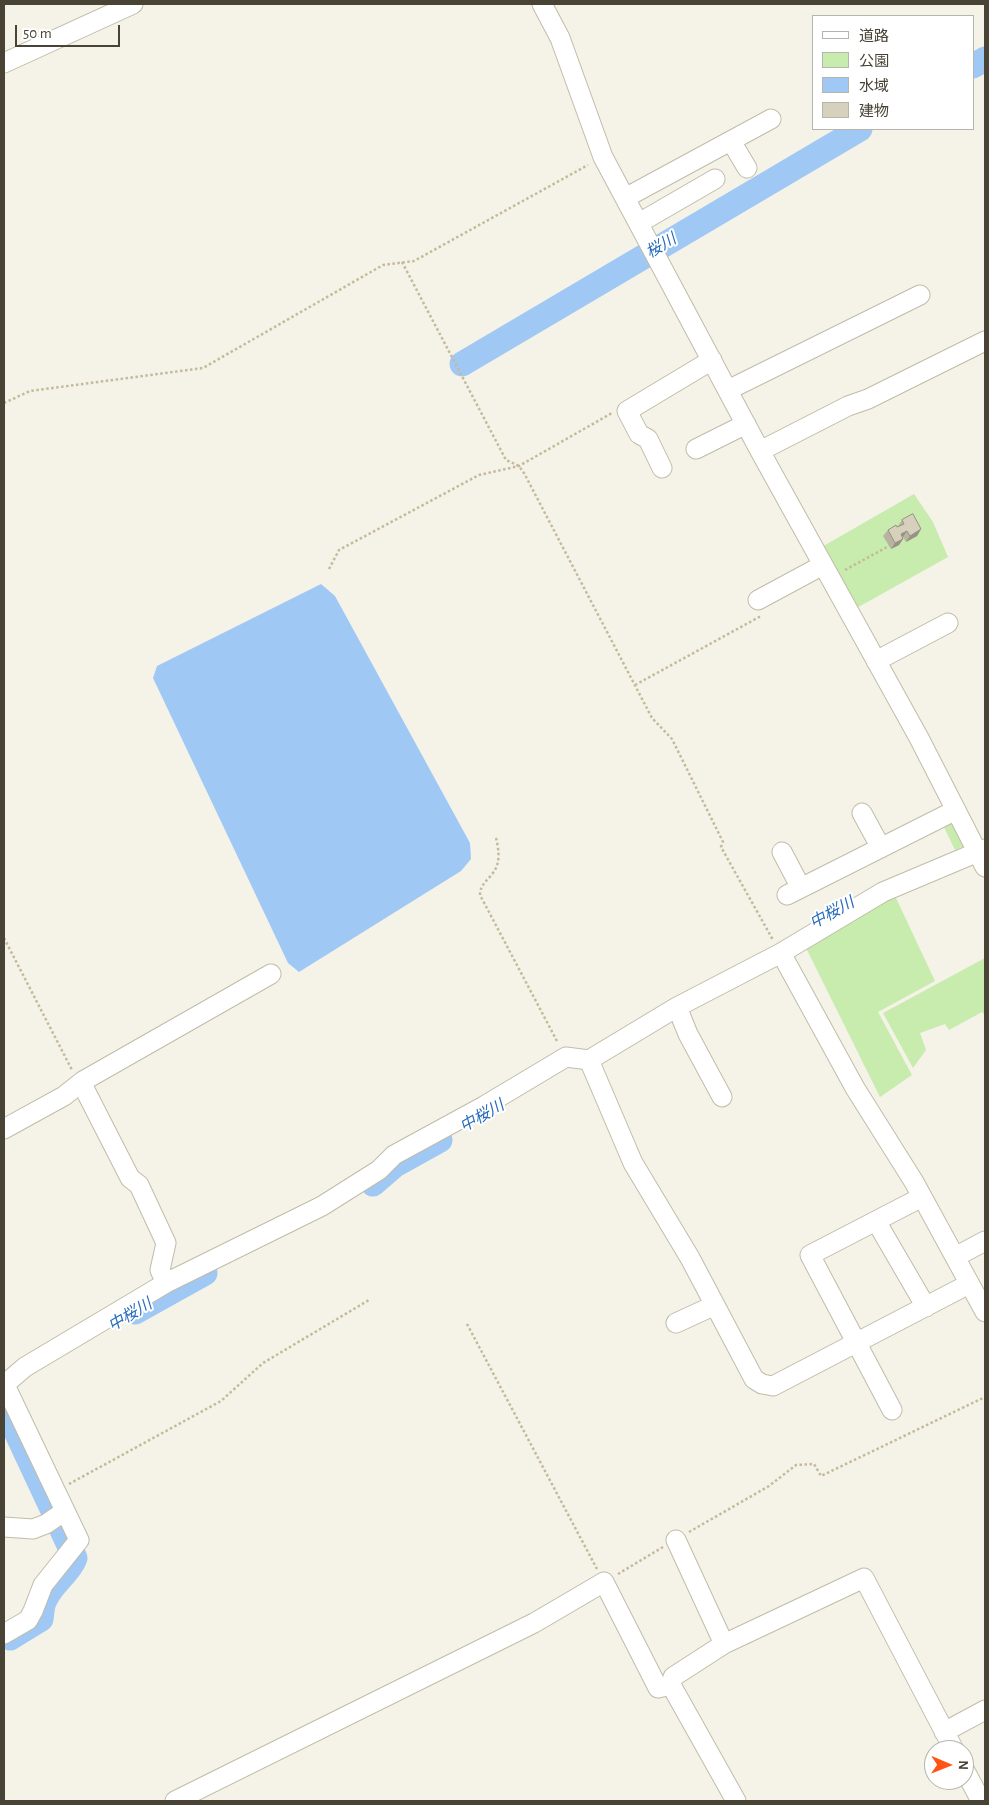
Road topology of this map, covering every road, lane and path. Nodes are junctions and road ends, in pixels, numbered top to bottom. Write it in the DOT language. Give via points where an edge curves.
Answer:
graph roads {
  1 [pos="133,4"];
  2 [pos="542,4"];
  3 [pos="4,63"];
  4 [pos="771,119"];
  5 [pos="731,141"];
  6 [pos="603,157"];
  7 [pos="747,168"];
  8 [pos="715,179"];
  9 [pos="625,198"];
  10 [pos="639,223"];
  11 [pos="402,262"];
  12 [pos="920,294"];
  13 [pos="985,342"];
  14 [pos="712,360"];
  15 [pos="728,390"];
  16 [pos="4,404"];
  17 [pos="627,411"];
  18 [pos="746,424"];
  19 [pos="696,449"];
  20 [pos="760,451"];
  21 [pos="518,466"];
  22 [pos="662,468"];
  23 [pos="889,546"];
  24 [pos="329,569"];
  25 [pos="827,572"];
  26 [pos="763,606"];
  27 [pos="948,623"];
  28 [pos="876,661"];
  29 [pos="635,685"];
  30 [pos="956,810"];
  31 [pos="862,813"];
  32 [pos="496,838"];
  33 [pos="881,848"];
  34 [pos="782,852"];
  35 [pos="983,856"];
  36 [pos="4,938"];
  37 [pos="778,948"];
  38 [pos="271,974"];
  39 [pos="677,1007"];
  40 [pos="577,1059"];
  41 [pos="79,1084"];
  42 [pos="722,1097"];
  43 [pos="4,1128"];
  44 [pos="922,1197"];
  45 [pos="876,1221"];
  46 [pos="985,1241"];
  47 [pos="955,1257"];
  48 [pos="166,1283"];
  49 [pos="969,1284"];
  50 [pos="369,1300"];
  51 [pos="715,1305"];
  52 [pos="926,1307"];
  53 [pos="985,1312"];
  54 [pos="676,1323"];
  55 [pos="467,1324"];
  56 [pos="856,1343"];
  57 [pos="6,1389"];
  58 [pos="985,1397"];
  59 [pos="892,1410"];
  60 [pos="56,1491"];
  61 [pos="61,1514"];
  62 [pos="4,1527"];
  63 [pos="676,1540"];
  64 [pos="604,1582"];
  65 [pos="4,1634"];
  66 [pos="724,1644"];
  67 [pos="671,1685"];
  68 [pos="985,1710"];
  69 [pos="944,1732"];
  70 [pos="948,1740"];
  71 [pos="974,1788"];
  72 [pos="174,1801"];
  73 [pos="736,1801"];
  74 [pos="981,1801"];
  1 -- 3 [label="street"];
  2 -- 6 [label="street" via="560,38"];
  4 -- 5 [label="street"];
  5 -- 7 [label="street"];
  5 -- 9 [label="street"];
  6 -- 9 [label="street"];
  6 -- 11 [label="path" via="414,260"];
  8 -- 10 [label="street"];
  9 -- 10 [label="street"];
  10 -- 14 [label="street"];
  11 -- 16 [label="path" via="383,265 203,368 30,391"];
  11 -- 21 [label="path" via="506,460"];
  12 -- 15 [label="street"];
  13 -- 20 [label="street"];
  14 -- 15 [label="street"];
  14 -- 17 [label="street"];
  15 -- 18 [label="street"];
  17 -- 21 [label="path" via="618,410"];
  17 -- 22 [label="street" via="639,434 648,439"];
  18 -- 19 [label="street"];
  18 -- 20 [label="street"];
  20 -- 25 [label="street"];
  21 -- 24 [label="path" via="478,475 339,550"];
  21 -- 29 [label="path"];
  23 -- 25 [label="path"];
  25 -- 26 [label="street"];
  25 -- 28 [label="street"];
  26 -- 29 [label="path"];
  27 -- 28 [label="street"];
  28 -- 30 [label="street"];
  29 -- 37 [label="path" via="652,718 672,739 723,842 721,847"];
  30 -- 33 [label="street"];
  30 -- 35 [label="street"];
  31 -- 33 [label="street"];
  32 -- 40 [label="path" via="498,862 494,873 480,889 480,895"];
  33 -- 34 [label="street" via="794,892"];
  35 -- 37 [label="street" via="882,892"];
  36 -- 41 [label="path"];
  37 -- 39 [label="street"];
  37 -- 44 [label="street" via="855,1088"];
  38 -- 41 [label="street"];
  39 -- 40 [label="street"];
  39 -- 42 [label="street"];
  40 -- 48 [label="street" via="394,1155 379,1170 322,1206"];
  40 -- 51 [label="street"];
  41 -- 43 [label="street" via="64,1096"];
  41 -- 48 [label="street" via="130,1178 139,1185 166,1243 160,1270"];
  44 -- 45 [label="street"];
  44 -- 47 [label="street"];
  45 -- 52 [label="street"];
  45 -- 56 [label="street" via="810,1255"];
  46 -- 47 [label="street"];
  47 -- 49 [label="street"];
  48 -- 57 [label="street" via="25,1367"];
  49 -- 52 [label="street"];
  49 -- 53 [label="street"];
  50 -- 60 [label="path" via="263,1363 220,1401"];
  51 -- 54 [label="street"];
  51 -- 56 [label="street" via="754,1379 762,1384 773,1386"];
  52 -- 56 [label="street"];
  55 -- 64 [label="path"];
  56 -- 59 [label="street"];
  57 -- 60 [label="street"];
  58 -- 63 [label="path" via="821,1476 814,1464 796,1465 769,1486"];
  60 -- 61 [label="street"];
  61 -- 62 [label="street" via="33,1529"];
  61 -- 65 [label="street" via="79,1540 42,1585 28,1620"];
  63 -- 64 [label="path"];
  63 -- 66 [label="street"];
  64 -- 67 [label="street" via="658,1688"];
  64 -- 72 [label="street" via="534,1623"];
  66 -- 67 [label="street" via="673,1677"];
  66 -- 69 [label="street" via="864,1578"];
  67 -- 73 [label="street"];
  68 -- 69 [label="street"];
  69 -- 70 [label="street"];
  71 -- 74 [label="street"];
}
